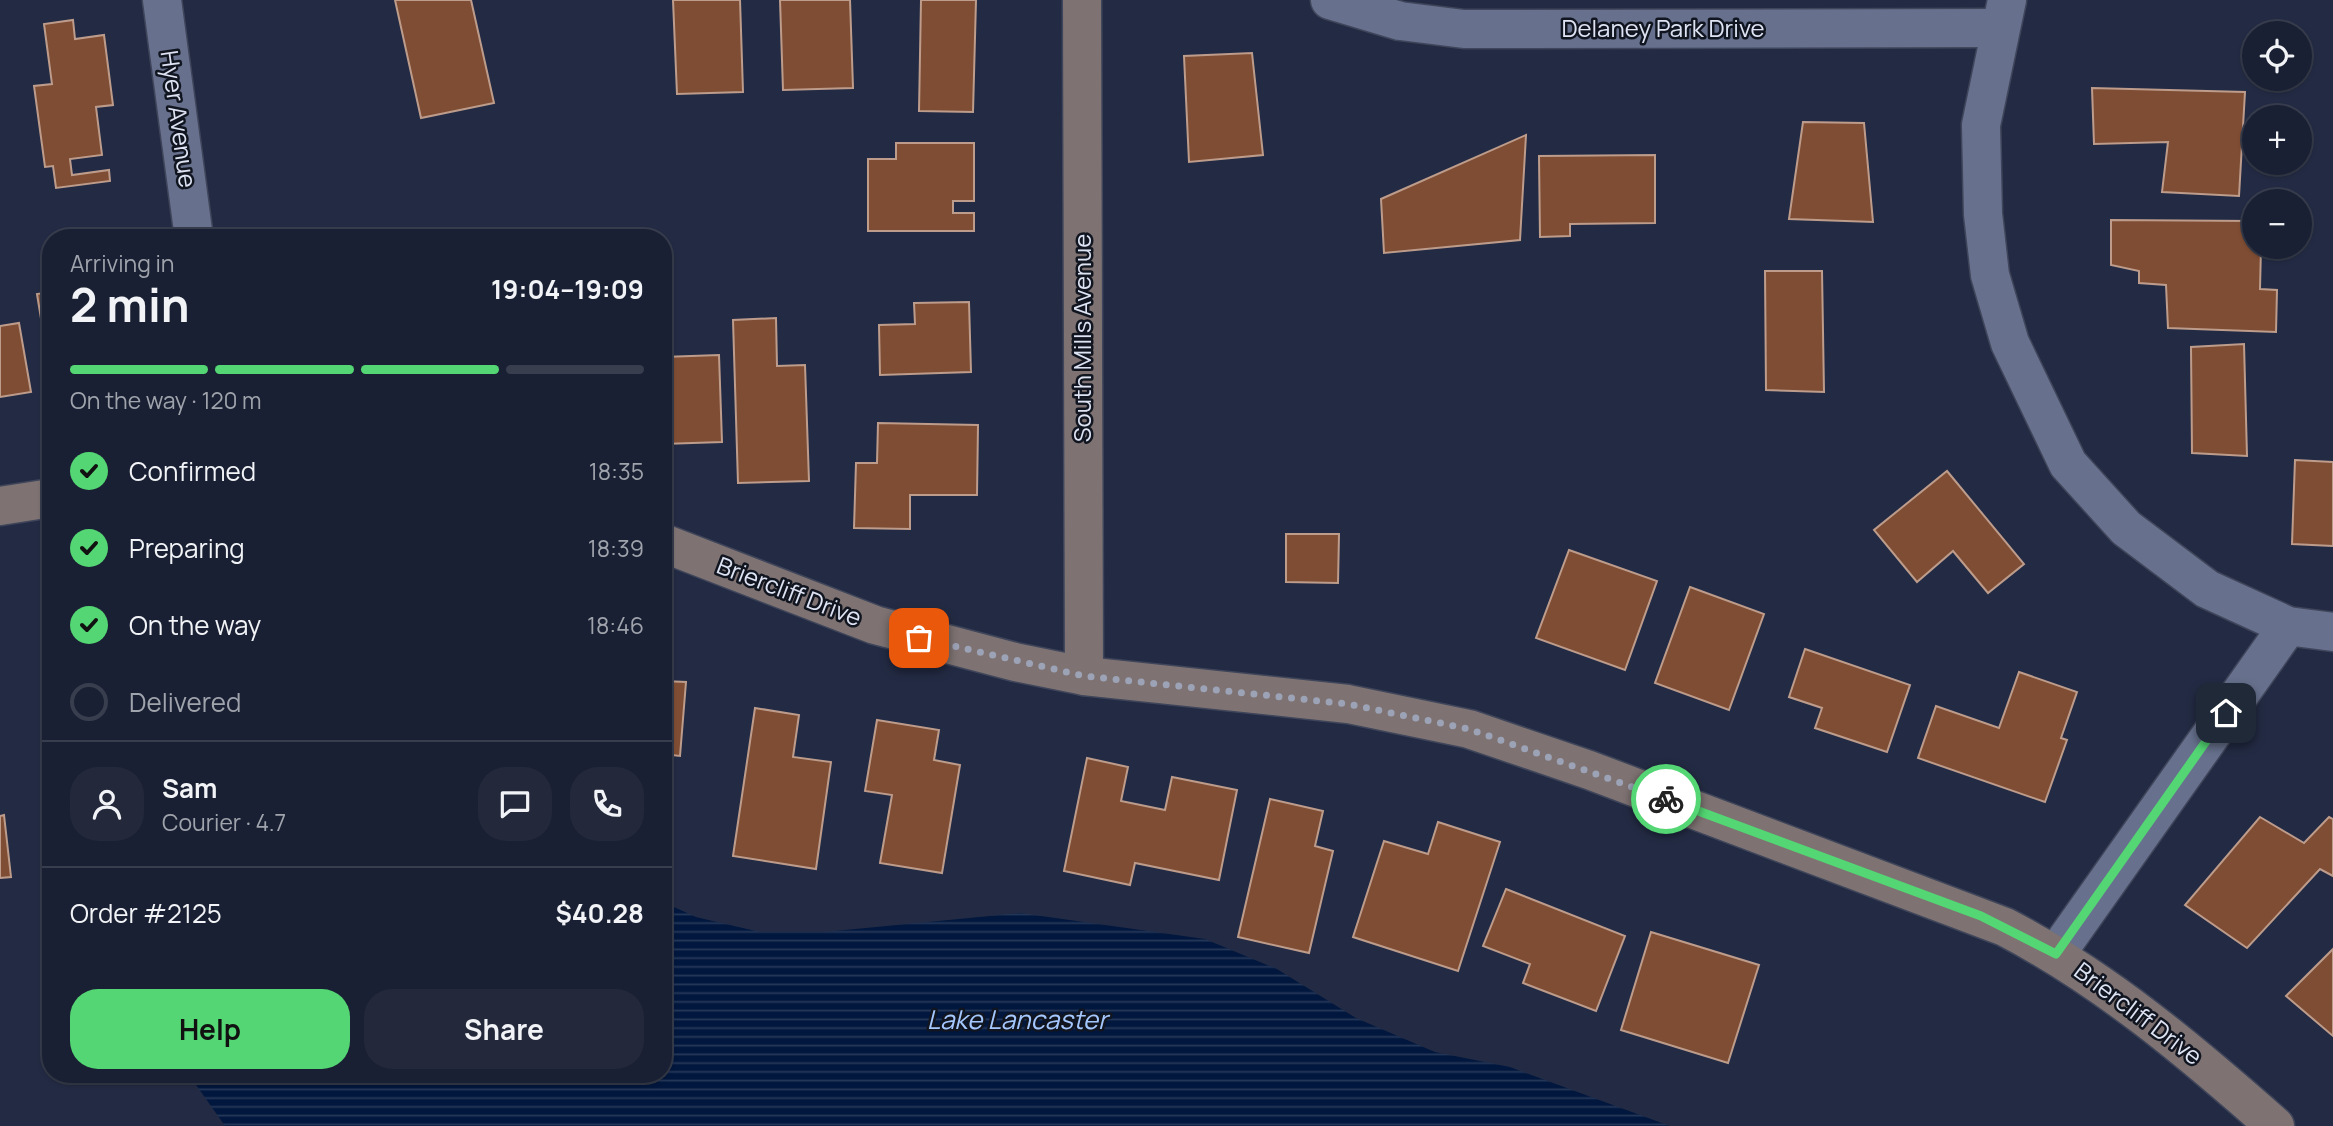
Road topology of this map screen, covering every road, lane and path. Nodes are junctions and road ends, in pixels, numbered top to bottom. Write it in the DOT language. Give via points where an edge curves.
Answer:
graph roads {
  1 [pos="162,0"];
  2 [pos="1082,0"];
  3 [pos="1330,0"];
  4 [pos="2003,14"];
  5 [pos="193,229"];
  6 [pos="42,499"];
  7 [pos="0,506"];
  8 [pos="672,546"];
  9 [pos="2288,626"];
  10 [pos="2333,632"];
  11 [pos="1084,676"];
  12 [pos="2056,954"];
  13 [pos="2275,1126"];
  1 -- 5 [label="street, Hyer Avenue"];
  2 -- 11 [label="street, South Mills Avenue"];
  3 -- 4 [label="street, Delaney Park Drive" via="1400,21 1464,29"];
  4 -- 9 [label="street" via="1981,125 1990,275 2010,343 2068,464 2126,528 2207,589"];
  6 -- 7 [label="street"];
  8 -- 11 [label="street, Briercliff Drive" via="875,625"];
  9 -- 10 [label="street"];
  9 -- 12 [label="street"];
  11 -- 12 [label="street, Briercliff Drive" via="1348,704 1469,729 1981,916"];
  12 -- 13 [label="street, Briercliff Drive" via="2131,1004"];
}
